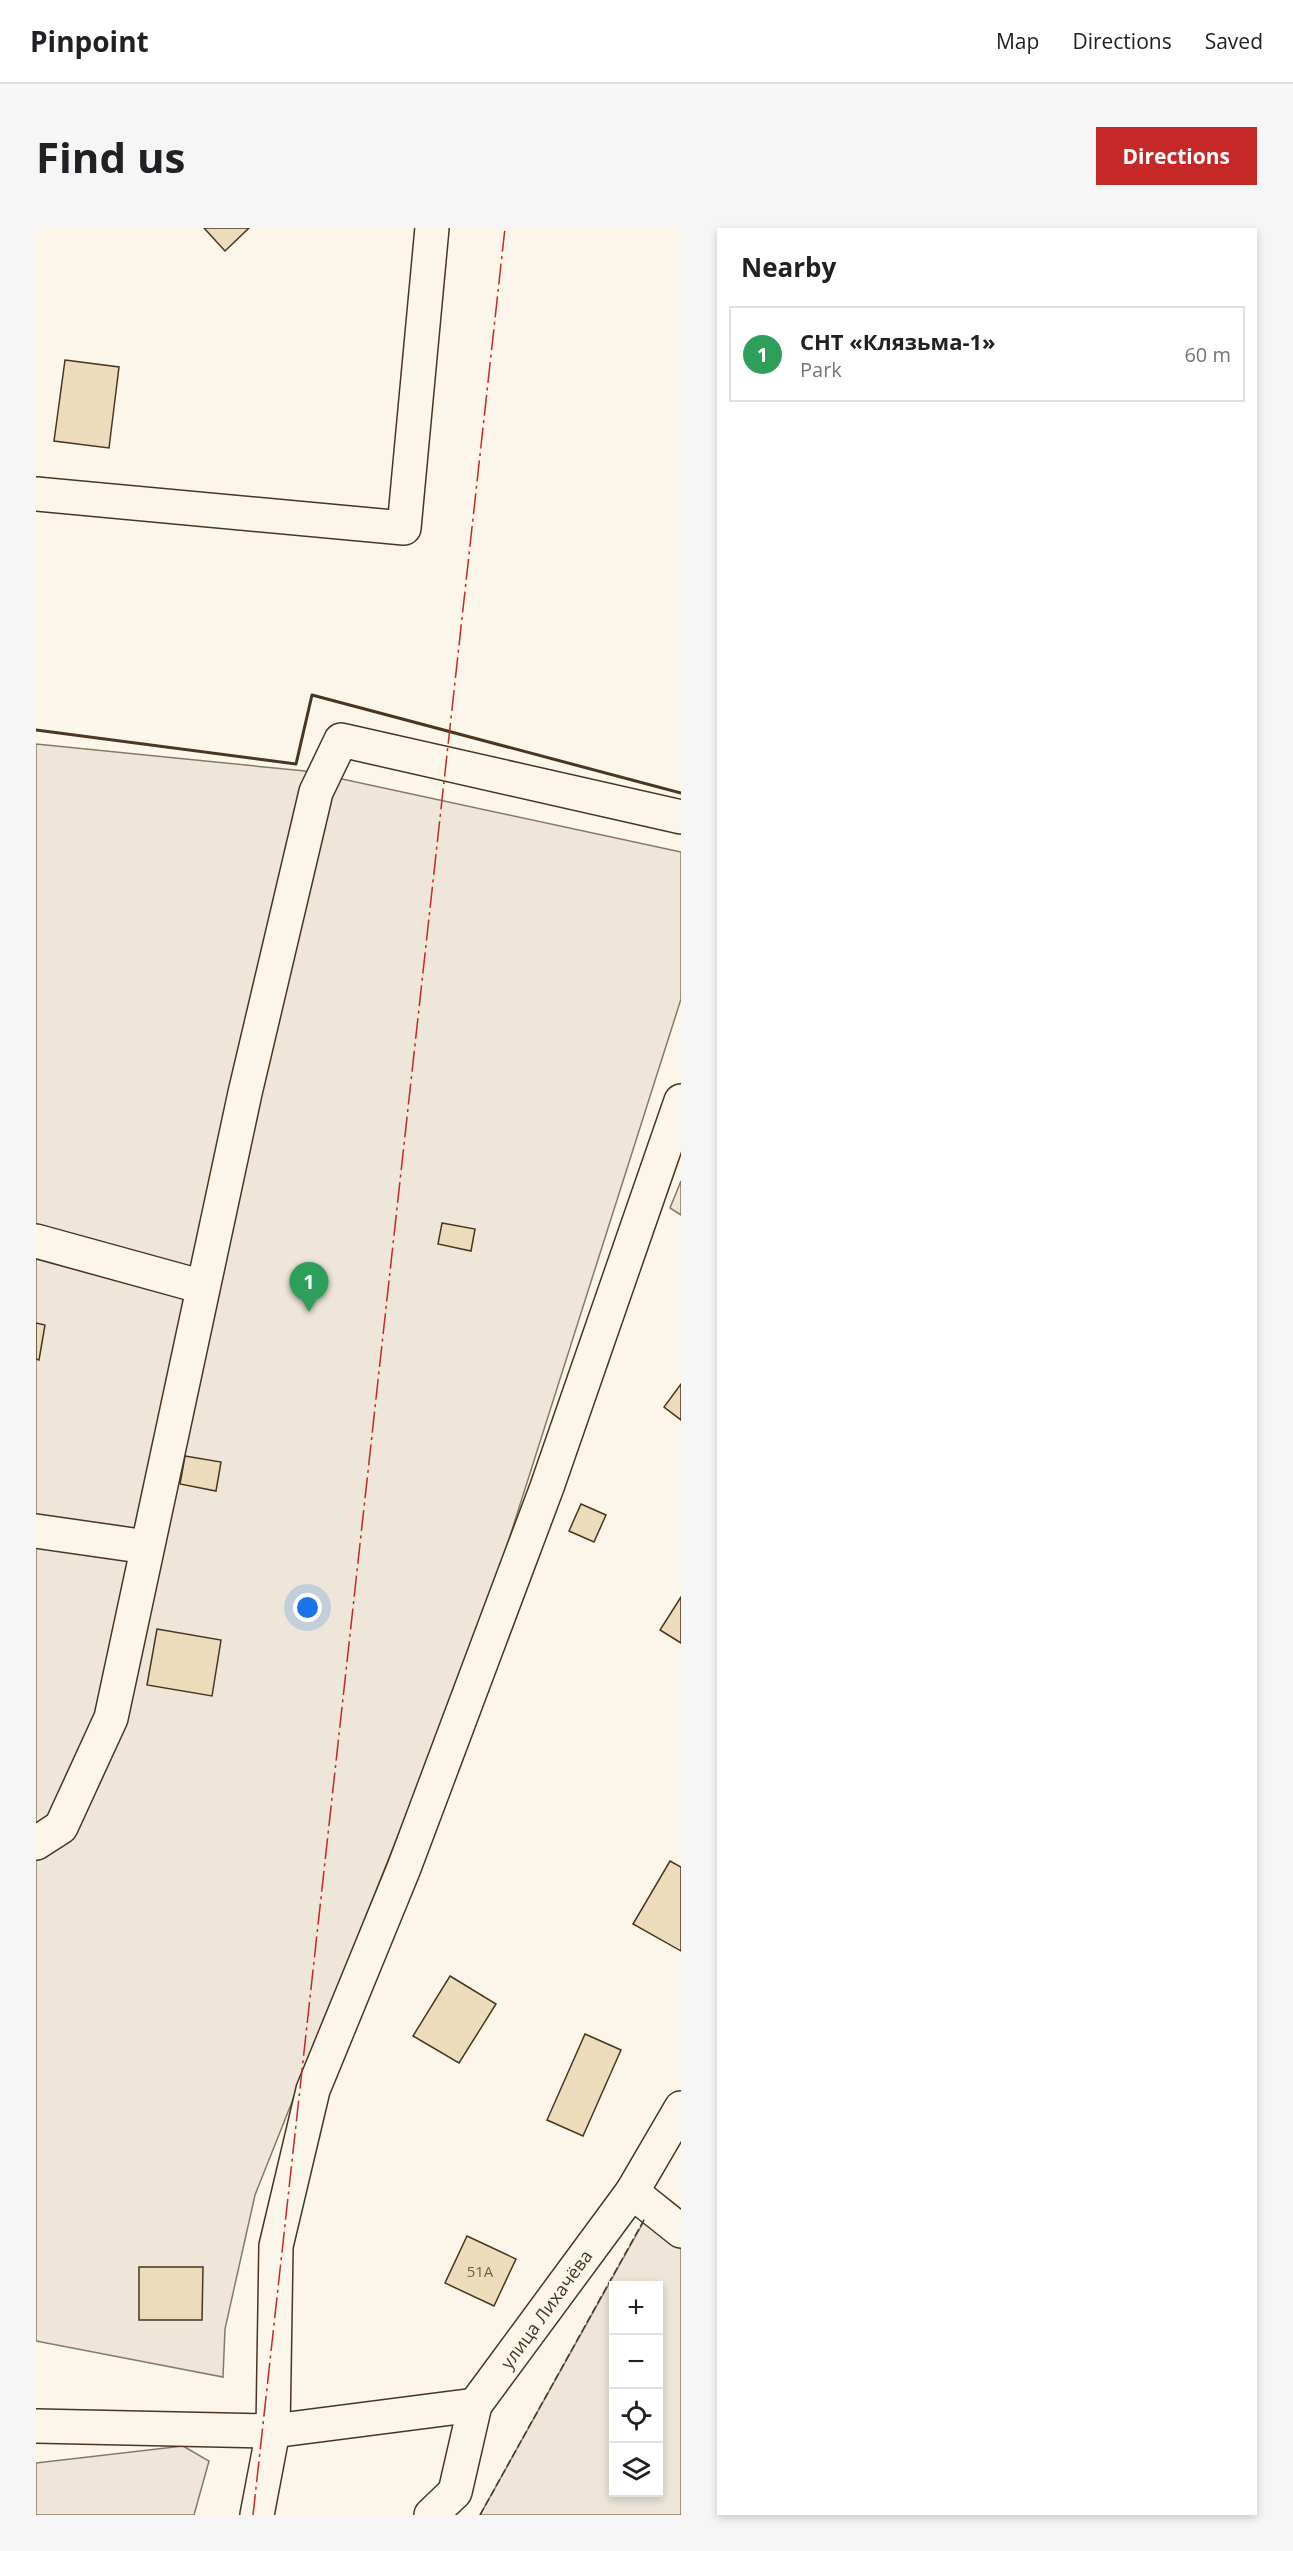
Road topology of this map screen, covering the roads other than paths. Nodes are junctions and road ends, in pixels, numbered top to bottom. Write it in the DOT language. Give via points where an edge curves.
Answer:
graph roads {
  1 [pos="432,228"];
  2 [pos="36,494"];
  3 [pos="681,817"];
  4 [pos="681,1101"];
  5 [pos="36,1241"];
  6 [pos="203,1287"];
  7 [pos="36,1531"];
  8 [pos="147,1547"];
  9 [pos="36,1843"];
  10 [pos="681,2108"];
  11 [pos="632,2192"];
  12 [pos="681,2230"];
  13 [pos="476,2405"];
  14 [pos="36,2426"];
  15 [pos="273,2431"];
  16 [pos="257,2515"];
  17 [pos="431,2515"];
  1 -- 2 [label="street" via="404,528"];
  3 -- 6 [label="street" via="341,740 316,792 244,1093"];
  4 -- 15 [label="street" via="547,1486 404,1868 313,2090 276,2246"];
  5 -- 6 [label="street"];
  6 -- 8 [label="street"];
  7 -- 8 [label="street"];
  8 -- 9 [label="street" via="111,1718 61,1827"];
  10 -- 11 [label="street, улица Лихачёва"];
  11 -- 12 [label="street"];
  11 -- 13 [label="street, улица Лихачёва"];
  13 -- 15 [label="street"];
  13 -- 17 [label="street, улица Лихачёва" via="455,2492"];
  14 -- 15 [label="street"];
  15 -- 16 [label="street"];
}
